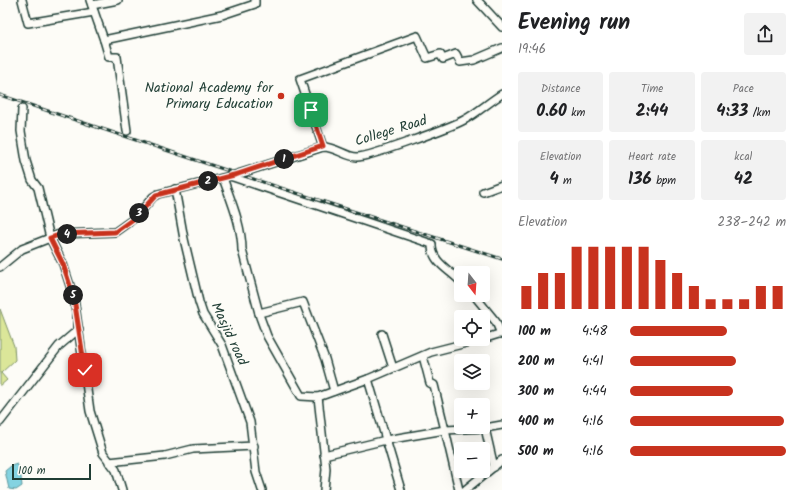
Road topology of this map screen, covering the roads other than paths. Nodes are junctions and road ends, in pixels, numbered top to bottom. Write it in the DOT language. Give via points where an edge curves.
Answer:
graph roads {
  1 [pos="22,0"];
  2 [pos="118,0"];
  3 [pos="254,0"];
  4 [pos="477,0"];
  5 [pos="92,6"];
  6 [pos="502,27"];
  7 [pos="104,40"];
  8 [pos="502,48"];
  9 [pos="502,94"];
  10 [pos="22,109"];
  11 [pos="128,131"];
  12 [pos="323,146"];
  13 [pos="226,177"];
  14 [pos="502,186"];
  15 [pos="175,189"];
  16 [pos="482,192"];
  17 [pos="50,238"];
  18 [pos="0,267"];
  19 [pos="454,274"];
  20 [pos="480,302"];
  21 [pos="259,313"];
  22 [pos="79,329"];
  23 [pos="382,334"];
  24 [pos="502,334"];
  25 [pos="490,337"];
  26 [pos="458,346"];
  27 [pos="422,356"];
  28 [pos="393,368"];
  29 [pos="368,379"];
  30 [pos="334,391"];
  31 [pos="318,397"];
  32 [pos="0,422"];
  33 [pos="502,425"];
  34 [pos="490,427"];
  35 [pos="445,430"];
  36 [pos="454,430"];
  37 [pos="486,434"];
  38 [pos="386,440"];
  39 [pos="254,446"];
  40 [pos="324,455"];
  41 [pos="502,460"];
  42 [pos="109,462"];
  43 [pos="494,467"];
  44 [pos="122,490"];
  45 [pos="262,490"];
  46 [pos="324,490"];
  47 [pos="401,490"];
  48 [pos="459,490"];
  49 [pos="465,490"];
  1 -- 5 [label="street" via="28,23"];
  2 -- 5 [label="street"];
  3 -- 7 [label="street" via="256,4 222,15"];
  4 -- 6 [label="street"];
  5 -- 7 [label="street"];
  7 -- 11 [label="street" via="109,57 117,57"];
  8 -- 12 [label="street" via="474,60 460,62 456,54 443,60 440,54 427,58 417,36 300,79"];
  9 -- 12 [label="street, College Road" via="464,120 390,148 355,157 337,148"];
  10 -- 17 [label="street" via="21,131 26,161 32,180 38,188"];
  12 -- 13 [label="street"];
  13 -- 15 [label="street"];
  13 -- 19 [label="street" via="432,244 432,251 444,269"];
  13 -- 21 [label="street"];
  14 -- 16 [label="street"];
  15 -- 17 [label="street" via="156,195 136,217 115,232 62,234"];
  15 -- 39 [label="street, Masjid road" via="199,302 203,314 222,345 236,381 250,422"];
  17 -- 18 [label="street" via="22,249"];
  17 -- 22 [label="street" via="70,284"];
  20 -- 24 [label="street"];
  21 -- 30 [label="street" via="303,302 325,359"];
  21 -- 31 [label="street" via="267,336 301,396"];
  22 -- 32 [label="street" via="59,346"];
  22 -- 42 [label="street" via="90,411 103,452"];
  23 -- 28 [label="street"];
  24 -- 25 [label="street"];
  26 -- 27 [label="street"];
  27 -- 28 [label="street"];
  27 -- 35 [label="street" via="430,383 434,385"];
  28 -- 29 [label="street"];
  29 -- 30 [label="street"];
  29 -- 38 [label="street"];
  30 -- 31 [label="street"];
  31 -- 40 [label="street"];
  33 -- 34 [label="street"];
  35 -- 36 [label="street"];
  35 -- 38 [label="street"];
  35 -- 48 [label="street"];
  37 -- 43 [label="street"];
  38 -- 40 [label="street"];
  38 -- 47 [label="street"];
  39 -- 42 [label="street" via="192,449 165,456"];
  39 -- 45 [label="street, Masjid road" via="256,472"];
  40 -- 46 [label="street"];
  41 -- 43 [label="street"];
  42 -- 44 [label="street" via="116,470"];
  43 -- 49 [label="street"];
}
